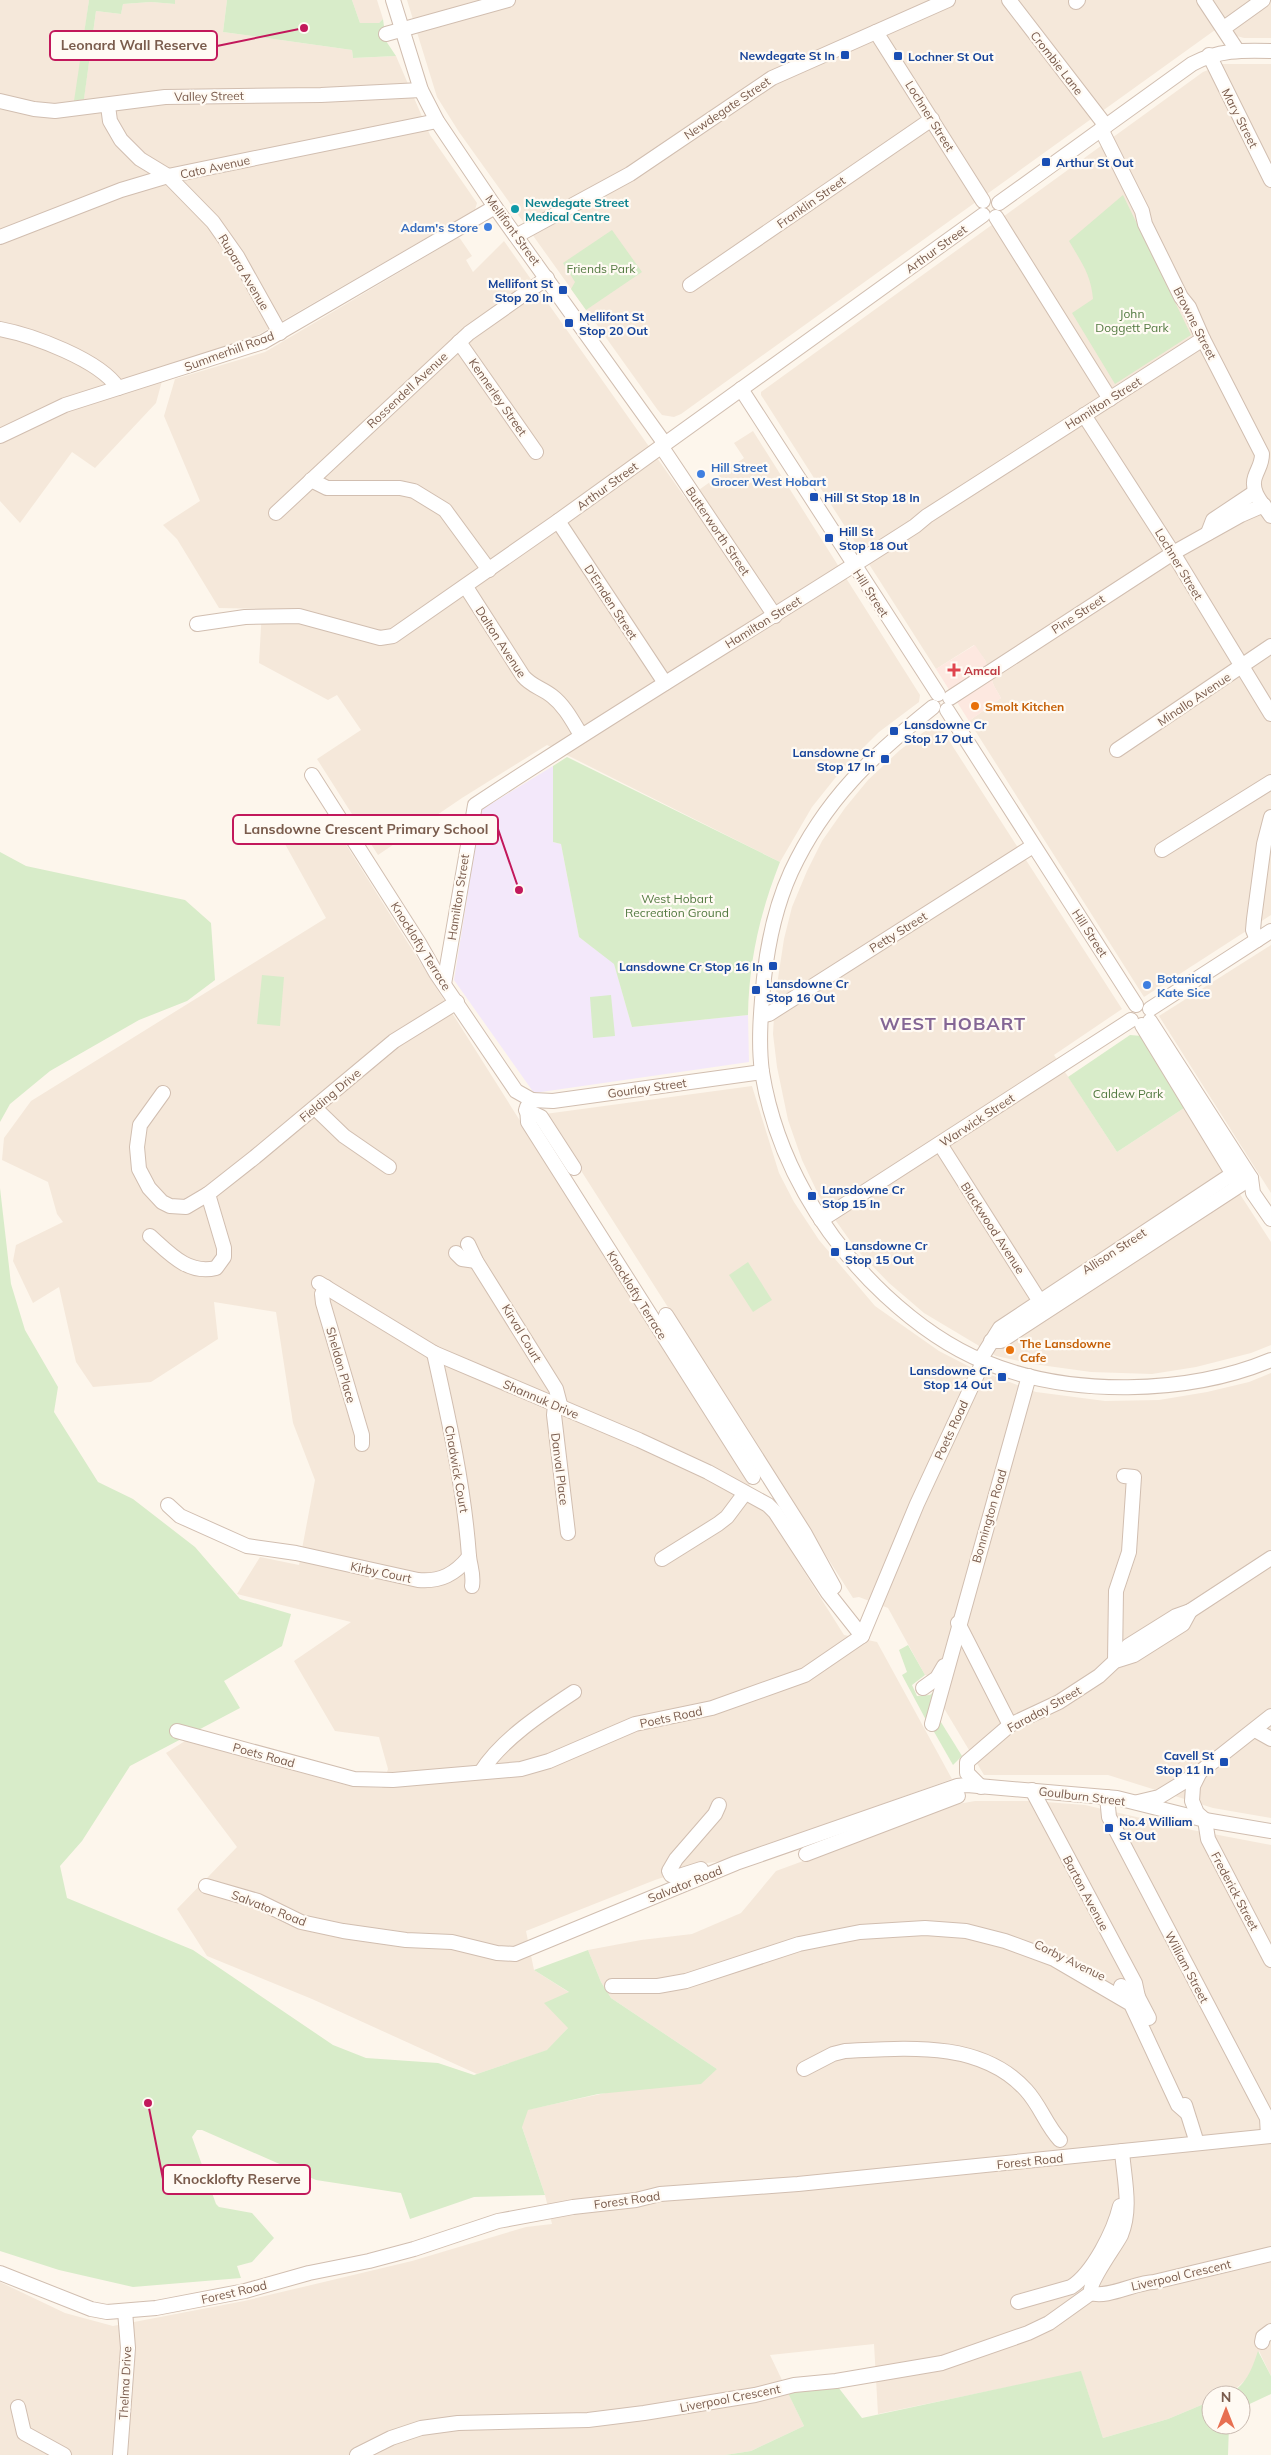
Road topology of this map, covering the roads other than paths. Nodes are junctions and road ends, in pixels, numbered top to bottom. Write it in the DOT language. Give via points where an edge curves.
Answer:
graph roads {
  1 [pos="393,0"];
  2 [pos="508,0"];
  3 [pos="948,0"];
  4 [pos="1009,0"];
  5 [pos="1204,0"];
  6 [pos="1263,0"];
  7 [pos="1224,28"];
  8 [pos="403,30"];
  9 [pos="876,32"];
  10 [pos="386,34"];
  11 [pos="1237,50"];
  12 [pos="1271,51"];
  13 [pos="1209,55"];
  14 [pos="421,90"];
  15 [pos="0,101"];
  16 [pos="108,106"];
  17 [pos="932,119"];
  18 [pos="437,121"];
  19 [pos="1104,128"];
  20 [pos="168,176"];
  21 [pos="1271,180"];
  22 [pos="495,207"];
  23 [pos="993,212"];
  24 [pos="516,236"];
  25 [pos="0,237"];
  26 [pos="547,278"];
  27 [pos="690,285"];
  28 [pos="0,329"];
  29 [pos="280,333"];
  30 [pos="1203,339"];
  31 [pos="459,342"];
  32 [pos="118,388"];
  33 [pos="741,389"];
  34 [pos="1110,399"];
  35 [pos="1084,415"];
  36 [pos="0,436"];
  37 [pos="663,445"];
  38 [pos="536,452"];
  39 [pos="311,480"];
  40 [pos="1255,492"];
  41 [pos="1267,510"];
  42 [pos="276,513"];
  43 [pos="558,521"];
  44 [pos="1208,533"];
  45 [pos="1173,553"];
  46 [pos="853,565"];
  47 [pos="489,570"];
  48 [pos="466,586"];
  49 [pos="775,616"];
  50 [pos="197,624"];
  51 [pos="1271,646"];
  52 [pos="1240,666"];
  53 [pos="665,683"];
  54 [pos="942,702"];
  55 [pos="1271,714"];
  56 [pos="581,735"];
  57 [pos="1117,750"];
  58 [pos="312,775"];
  59 [pos="1271,782"];
  60 [pos="1271,817"];
  61 [pos="1034,846"];
  62 [pos="1162,850"];
  63 [pos="1271,930"];
  64 [pos="1257,940"];
  65 [pos="444,984"];
  66 [pos="457,1002"];
  67 [pos="761,1016"];
  68 [pos="1143,1019"];
  69 [pos="762,1072"];
  70 [pos="163,1093"];
  71 [pos="529,1105"];
  72 [pos="315,1108"];
  73 [pos="940,1144"];
  74 [pos="389,1167"];
  75 [pos="574,1168"];
  76 [pos="1242,1176"];
  77 [pos="208,1194"];
  78 [pos="821,1220"];
  79 [pos="1271,1220"];
  80 [pos="150,1236"];
  81 [pos="468,1244"];
  82 [pos="456,1253"];
  83 [pos="476,1261"];
  84 [pos="322,1285"];
  85 [pos="1043,1306"];
  86 [pos="666,1315"];
  87 [pos="434,1353"];
  88 [pos="1271,1360"];
  89 [pos="982,1361"];
  90 [pos="1029,1376"];
  91 [pos="558,1406"];
  92 [pos="362,1444"];
  93 [pos="1124,1476"];
  94 [pos="753,1477"];
  95 [pos="745,1493"];
  96 [pos="168,1505"];
  97 [pos="768,1505"];
  98 [pos="568,1533"];
  99 [pos="469,1557"];
  100 [pos="1271,1558"];
  101 [pos="662,1559"];
  102 [pos="472,1586"];
  103 [pos="837,1604"];
  104 [pos="958,1623"];
  105 [pos="862,1636"];
  106 [pos="949,1657"];
  107 [pos="1118,1659"];
  108 [pos="923,1688"];
  109 [pos="574,1692"];
  110 [pos="1271,1716"];
  111 [pos="932,1724"];
  112 [pos="1271,1724"];
  113 [pos="1010,1725"];
  114 [pos="1256,1730"];
  115 [pos="177,1731"];
  116 [pos="1271,1739"];
  117 [pos="481,1772"];
  118 [pos="1200,1772"];
  119 [pos="981,1787"];
  120 [pos="1032,1790"];
  121 [pos="1106,1797"];
  122 [pos="1135,1803"];
  123 [pos="719,1805"];
  124 [pos="1205,1820"];
  125 [pos="1271,1831"];
  126 [pos="806,1854"];
  127 [pos="736,1863"];
  128 [pos="206,1886"];
  129 [pos="818,1940"];
  130 [pos="1271,1960"];
  131 [pos="612,1986"];
  132 [pos="1138,1997"];
  133 [pos="804,2069"];
  134 [pos="1186,2112"];
  135 [pos="1269,2136"];
  136 [pos="1197,2143"];
  137 [pos="1122,2150"];
  138 [pos="1064,2158"];
  139 [pos="1124,2188"];
  140 [pos="1271,2254"];
  141 [pos="0,2273"];
  142 [pos="1091,2292"];
  143 [pos="1018,2302"];
  144 [pos="125,2311"];
  145 [pos="1271,2331"];
  146 [pos="1271,2339"];
  147 [pos="18,2407"];
  148 [pos="64,2455"];
  149 [pos="120,2455"];
  150 [pos="357,2455"];
  1 -- 8 [label="street, Mellifont Street"];
  2 -- 8 [label="street"];
  3 -- 9 [label="street, Newdegate Street"];
  4 -- 19 [label="street, Crombie Lane"];
  5 -- 7 [label="street"];
  6 -- 7 [label="street"];
  7 -- 11 [label="street"];
  8 -- 10 [label="street"];
  8 -- 14 [label="street, Mellifont Street"];
  9 -- 17 [label="street, Lochner Street"];
  9 -- 24 [label="street, Newdegate Street" via="772,78 630,174"];
  11 -- 12 [label="street, Arthur Street"];
  11 -- 13 [label="street, Arthur Street"];
  13 -- 19 [label="street, Arthur Street" via="1179,72"];
  13 -- 21 [label="street, Mary Street"];
  14 -- 16 [label="street, Valley Street" via="321,95 173,96"];
  14 -- 18 [label="street, Mellifont Street"];
  15 -- 16 [label="street, Valley Street" via="55,111"];
  16 -- 20 [label="street, Rupara Avenue" via="110,121 121,140 140,159"];
  17 -- 23 [label="street, Lochner Street" via="983,201 992,198"];
  17 -- 27 [label="street, Franklin Street"];
  18 -- 20 [label="street, Cato Avenue"];
  18 -- 22 [label="street, Mellifont Street"];
  19 -- 23 [label="street, Arthur Street"];
  19 -- 30 [label="street, Browne Street" via="1142,211 1144,224"];
  20 -- 25 [label="street, Cato Avenue" via="121,190"];
  20 -- 29 [label="street, Rupara Avenue" via="213,222 252,281"];
  22 -- 24 [label="street, Mellifont Street"];
  22 -- 29 [label="street, Summerhill Road"];
  23 -- 33 [label="street, Arthur Street"];
  23 -- 34 [label="street"];
  24 -- 26 [label="street, Mellifont Street"];
  26 -- 31 [label="street, Rossendell Avenue"];
  26 -- 37 [label="street, Mellifont Street"];
  28 -- 32 [label="street" via="43,341 95,366 107,374"];
  29 -- 32 [label="street, Summerhill Road" via="255,345"];
  30 -- 34 [label="street, Hamilton Street"];
  30 -- 40 [label="street, Browne Street" via="1262,454 1262,464 1253,485"];
  31 -- 38 [label="street, Kennerley Street"];
  31 -- 39 [label="street, Rossendell Avenue"];
  32 -- 36 [label="street, Summerhill Road" via="52,410"];
  33 -- 37 [label="street, Arthur Street"];
  33 -- 46 [label="street, Hill Street"];
  34 -- 35 [label="street, Hamilton Street"];
  35 -- 45 [label="street, Lochner Street"];
  35 -- 46 [label="street, Hamilton Street"];
  37 -- 43 [label="street, Arthur Street"];
  37 -- 49 [label="street, Butterworth Street"];
  39 -- 42 [label="street, Rossendell Avenue"];
  39 -- 47 [label="street" via="327,488 400,488 414,491 445,510"];
  40 -- 41 [label="street"];
  40 -- 44 [label="street, Pine Street" via="1213,520"];
  41 -- 44 [label="street, Pine Street"];
  43 -- 47 [label="street, Arthur Street"];
  43 -- 53 [label="street, D'Emden Street"];
  44 -- 45 [label="street, Pine Street"];
  45 -- 52 [label="street, Lochner Street"];
  45 -- 54 [label="street, Pine Street"];
  46 -- 49 [label="street, Hamilton Street"];
  46 -- 54 [label="street, Hill Street"];
  47 -- 48 [label="street, Arthur Street"];
  48 -- 50 [label="street, Arthur Street" via="387,638 299,616 245,617"];
  48 -- 56 [label="street, Dalton Avenue" via="529,684 555,699"];
  49 -- 53 [label="street, Hamilton Street"];
  51 -- 52 [label="street, Minallo Avenue"];
  52 -- 55 [label="street, Lochner Street"];
  52 -- 57 [label="street, Minallo Avenue"];
  53 -- 56 [label="street, Hamilton Street"];
  54 -- 61 [label="street, Hill Street"];
  54 -- 67 [label="street, Pine Street" via="864,764 804,846 782,893 772,930"];
  56 -- 65 [label="street, Hamilton Street" via="475,805"];
  58 -- 65 [label="street, Knocklofty Terrace"];
  59 -- 62 [label="street"];
  60 -- 64 [label="street" via="1254,919 1253,930"];
  61 -- 67 [label="street, Petty Street" via="769,1014"];
  61 -- 68 [label="street, Hill Street" via="1136,1005 1130,1011"];
  63 -- 64 [label="street, Warwick Street"];
  64 -- 68 [label="street, Warwick Street"];
  65 -- 66 [label="street, Knocklofty Terrace"];
  66 -- 71 [label="street, Knocklofty Terrace" via="516,1092"];
  66 -- 72 [label="street, Fielding Drive" via="394,1041"];
  67 -- 69 [label="street, Pine Street"];
  68 -- 73 [label="street, Warwick Street"];
  68 -- 76 [label="street"];
  69 -- 71 [label="street, Gourlay Street"];
  69 -- 78 [label="street, Pine Street" via="787,1157"];
  70 -- 77 [label="street, Fielding Drive" via="140,1125 138,1159 143,1178 155,1196 170,1206 186,1207"];
  71 -- 75 [label="street, Knocklofty Terrace" via="541,1117"];
  71 -- 94 [label="street, Knocklofty Terrace" via="528,1122"];
  72 -- 74 [label="street" via="344,1136"];
  72 -- 77 [label="street, Fielding Drive"];
  73 -- 78 [label="street, Warwick Street"];
  73 -- 85 [label="street, Blackwood Avenue"];
  76 -- 79 [label="street"];
  76 -- 85 [label="street, Allison Street"];
  77 -- 80 [label="street" via="224,1248 224,1256 216,1268 200,1270 186,1265"];
  78 -- 89 [label="street, Pine Street" via="854,1263 895,1304 948,1343"];
  81 -- 83 [label="street, Kirval Court"];
  82 -- 83 [label="street" via="462,1259"];
  83 -- 91 [label="street, Kirval Court" via="556,1389"];
  84 -- 87 [label="street, Shannuk Drive"];
  84 -- 92 [label="street, Sheldon Place" via="323,1303"];
  85 -- 89 [label="street, Allison Street" via="1000,1328"];
  86 -- 103 [label="street, Knocklofty Terrace" via="805,1534 834,1588"];
  87 -- 91 [label="street, Shannuk Drive"];
  87 -- 99 [label="street, Chadwick Court" via="457,1460 467,1520"];
  88 -- 90 [label="street, Pine Street" via="1218,1376 1160,1386 1095,1386"];
  89 -- 90 [label="street, Pine Street"];
  89 -- 105 [label="street, Poets Road"];
  90 -- 104 [label="street, Bonnington Road"];
  91 -- 95 [label="street, Shannuk Drive" via="708,1472"];
  91 -- 98 [label="street, Danval Place" via="554,1415"];
  93 -- 107 [label="street" via="1134,1476 1129,1552 1116,1591"];
  95 -- 97 [label="street, Shannuk Drive"];
  95 -- 101 [label="street" via="727,1517"];
  96 -- 99 [label="street, Kirby Court" via="180,1516 247,1546 431,1581 443,1579"];
  97 -- 103 [label="street, Knocklofty Terrace"];
  99 -- 102 [label="street, Chadwick Court" via="474,1573"];
  100 -- 107 [label="street, Faraday Street" via="1190,1612 1176,1616 1128,1646"];
  103 -- 105 [label="street, Knocklofty Terrace"];
  104 -- 106 [label="street, Bonnington Road"];
  104 -- 113 [label="street"];
  105 -- 117 [label="street, Poets Road" via="805,1674 752,1695 712,1708 635,1724 549,1761"];
  106 -- 108 [label="street, Bonnington Road" via="937,1678"];
  106 -- 111 [label="street, Bonnington Road"];
  107 -- 113 [label="street, Faraday Street" via="1099,1676 1059,1702"];
  109 -- 117 [label="street" via="523,1729 489,1760"];
  110 -- 114 [label="street"];
  112 -- 114 [label="street"];
  113 -- 119 [label="street, Faraday Street" via="967,1762 967,1773"];
  114 -- 116 [label="street"];
  114 -- 118 [label="street"];
  115 -- 117 [label="street, Poets Road" via="354,1779 393,1780"];
  118 -- 122 [label="street" via="1159,1797"];
  118 -- 124 [label="street, Frederick Street" via="1193,1786 1192,1801 1197,1813"];
  119 -- 120 [label="street, Goulburn Street"];
  119 -- 126 [label="street" via="974,1794 957,1796"];
  119 -- 127 [label="street, Salvator Road" via="957,1786"];
  120 -- 121 [label="street, Goulburn Street"];
  120 -- 132 [label="street, Barton Avenue" via="1135,1983"];
  121 -- 122 [label="street, Goulburn Street"];
  121 -- 135 [label="street, William Street" via="1109,1817 1267,2118"];
  122 -- 124 [label="street, Goulburn Street"];
  123 -- 127 [label="street" via="715,1814 676,1858 670,1873 676,1877 708,1866"];
  124 -- 125 [label="street, Goulburn Street"];
  124 -- 130 [label="street, Frederick Street" via="1208,1839"];
  127 -- 128 [label="street, Salvator Road" via="515,1954 452,1942 343,1932 301,1922 258,1901"];
  129 -- 131 [label="street, Corby Avenue" via="686,1981 658,1986"];
  129 -- 132 [label="street, Corby Avenue" via="831,1931 872,1922 961,1922 1014,1935 1052,1949"];
  129 -- 134 [label="street, Corby Avenue" via="874,1930 945,1929 986,1935 1054,1959 1131,2004 1174,2096"];
  132 -- 134 [label="street, Corby Avenue" via="1185,2102"];
  133 -- 138 [label="street" via="845,2050 936,2050 992,2064 1028,2091 1049,2128 1060,2140"];
  134 -- 136 [label="street, Corby Avenue"];
  135 -- 136 [label="street, Forest Road"];
  136 -- 137 [label="street, Forest Road"];
  137 -- 138 [label="street, Forest Road"];
  137 -- 139 [label="street, Liverpool Crescent"];
  138 -- 144 [label="street, Forest Road" via="769,2187 660,2194 573,2207 506,2219 414,2249 245,2291"];
  139 -- 142 [label="street, Liverpool Crescent" via="1128,2204 1124,2226 1092,2283"];
  139 -- 143 [label="street, Liverpool Crescent" via="1117,2218 1103,2247 1078,2282 1071,2287"];
  140 -- 142 [label="street, Liverpool Crescent" via="1154,2282 1095,2294"];
  141 -- 144 [label="street, Forest Road" via="91,2309"];
  142 -- 150 [label="street, Liverpool Crescent" via="1064,2314 1035,2330 942,2363 644,2414 588,2420 458,2423 422,2428 391,2438"];
  144 -- 149 [label="street, Thelma Drive" via="128,2348"];
  145 -- 146 [label="street" via="1262,2342"];
  147 -- 148 [label="street" via="24,2433"];
}
